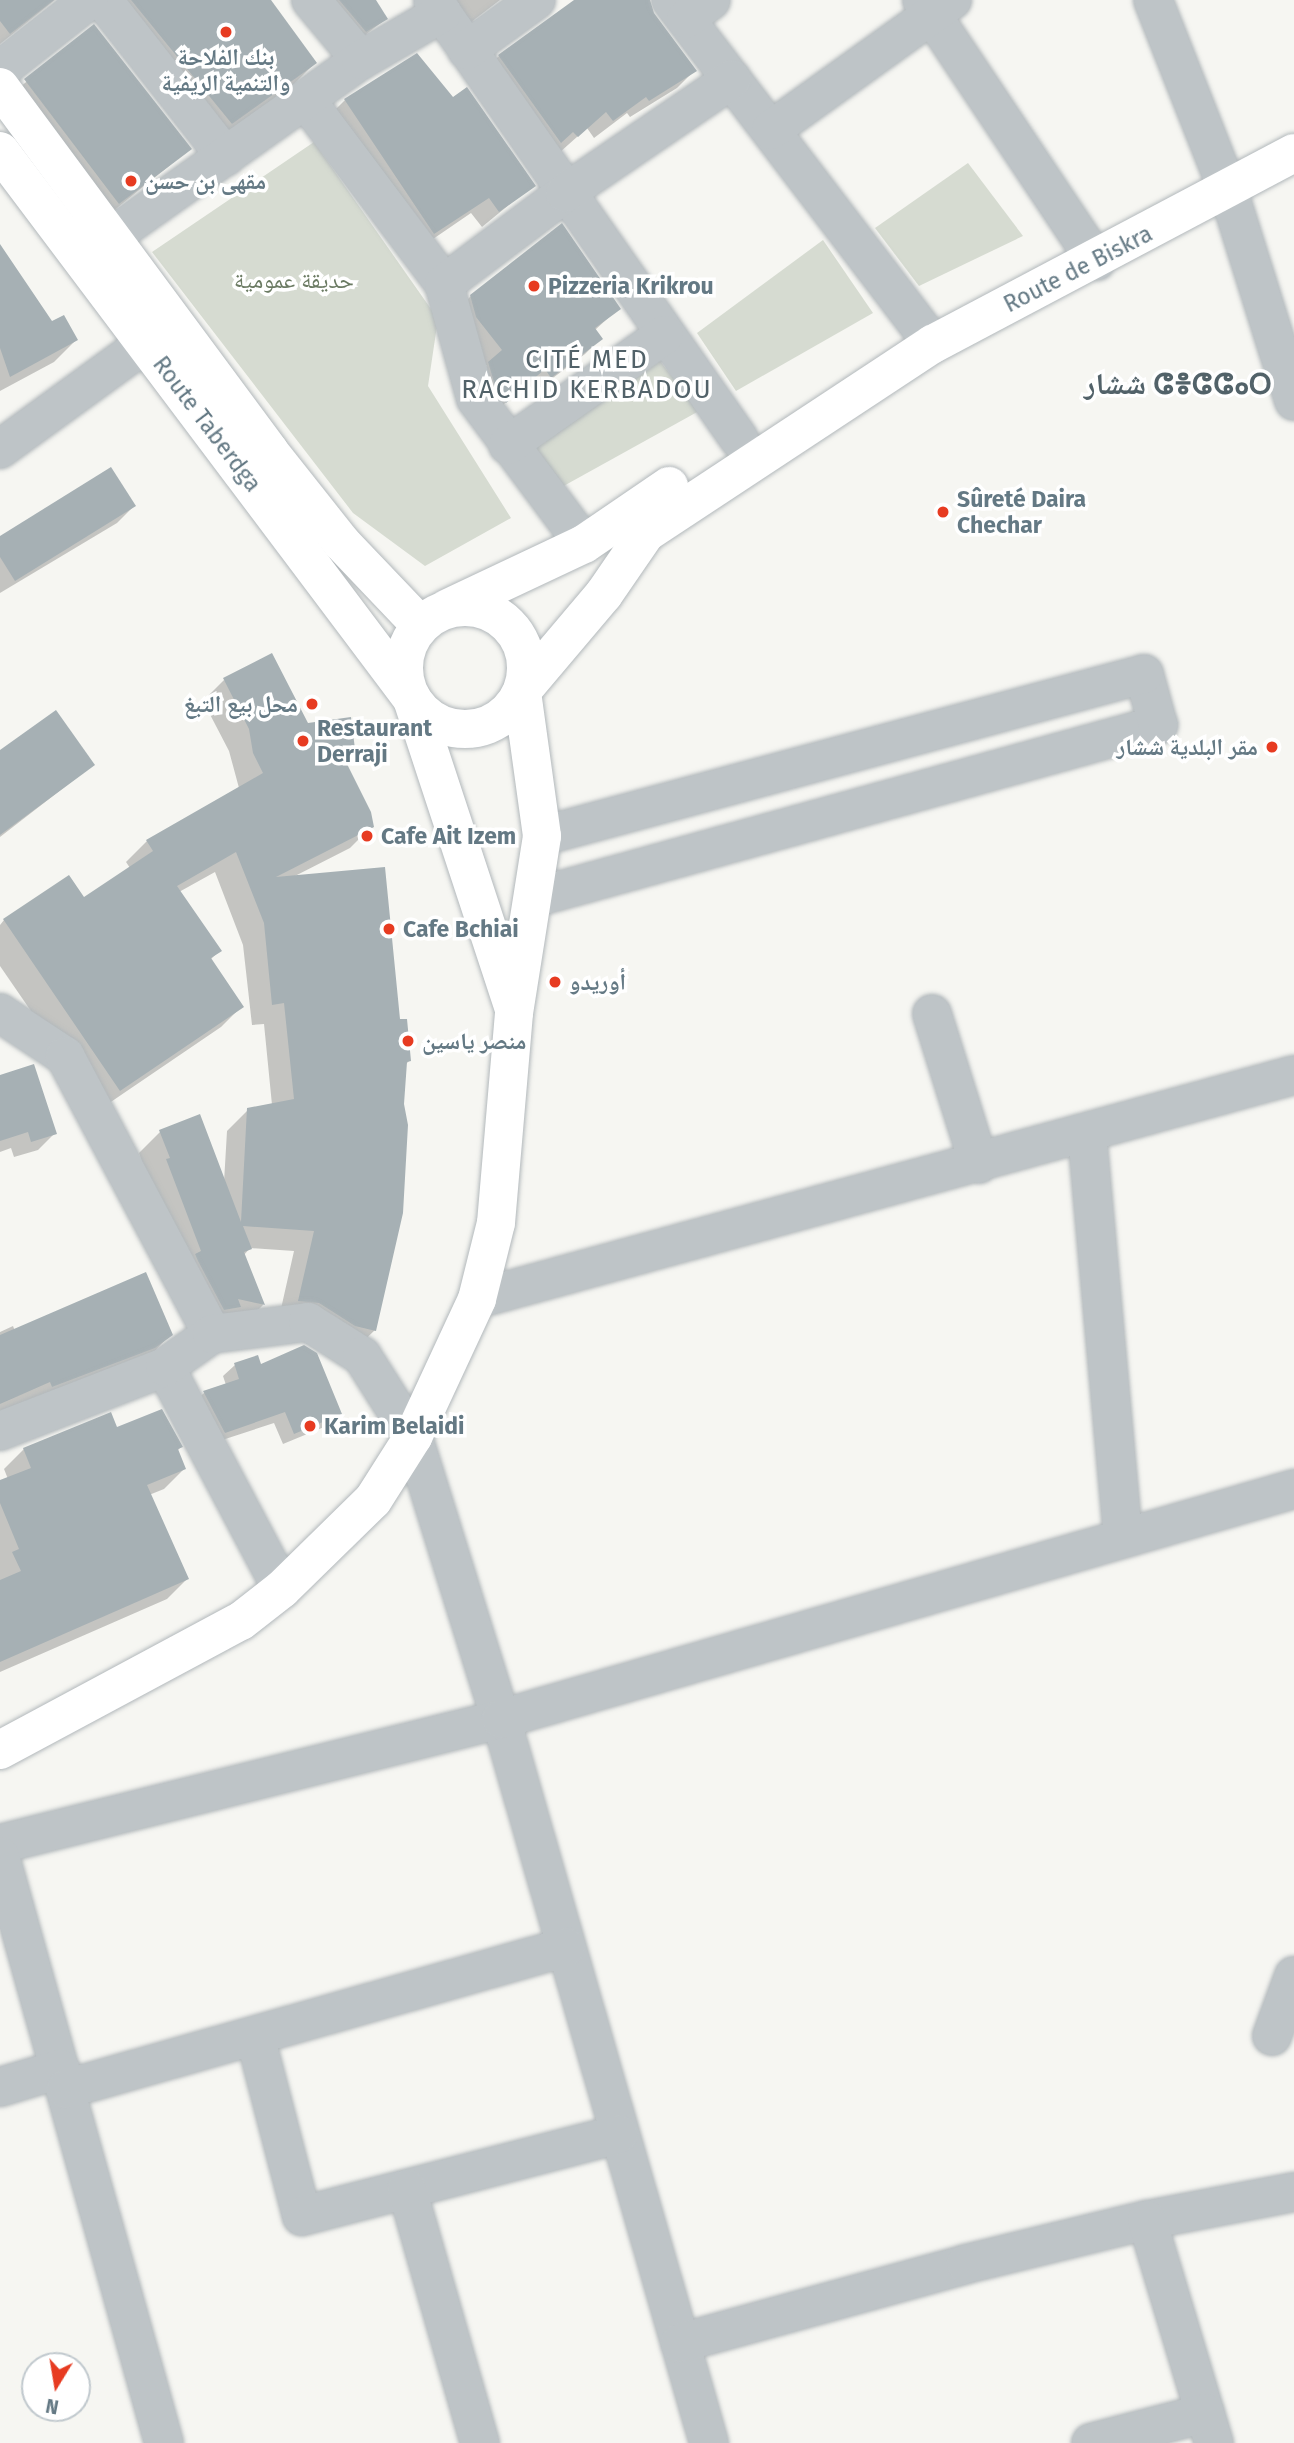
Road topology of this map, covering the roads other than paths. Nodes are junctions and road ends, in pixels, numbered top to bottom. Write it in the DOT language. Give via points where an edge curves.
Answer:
graph roads {
  1 [pos="89,0"];
  2 [pos="103,0"];
  3 [pos="311,0"];
  4 [pos="537,0"];
  5 [pos="1153,0"];
  6 [pos="935,4"];
  7 [pos="437,6"];
  8 [pos="690,6"];
  9 [pos="467,50"];
  10 [pos="360,60"];
  11 [pos="0,70"];
  12 [pos="732,79"];
  13 [pos="0,87"];
  14 [pos="306,100"];
  15 [pos="771,130"];
  16 [pos="0,151"];
  17 [pos="1294,153"];
  18 [pos="226,157"];
  19 [pos="1228,190"];
  20 [pos="565,193"];
  21 [pos="94,248"];
  22 [pos="1096,261"];
  23 [pos="444,284"];
  24 [pos="664,335"];
  25 [pos="146,343"];
  26 [pos="933,344"];
  27 [pos="863,386"];
  28 [pos="1294,401"];
  29 [pos="739,439"];
  30 [pos="508,445"];
  31 [pos="0,449"];
  32 [pos="584,544"];
  33 [pos="434,616"];
  34 [pos="523,691"];
  35 [pos="412,699"];
  36 [pos="542,836"];
  37 [pos="533,898"];
  38 [pos="0,1013"];
  39 [pos="514,1013"];
  40 [pos="932,1014"];
  41 [pos="1294,1074"];
  42 [pos="1087,1134"];
  43 [pos="979,1164"];
  44 [pos="477,1299"];
  45 [pos="212,1334"];
  46 [pos="165,1367"];
  47 [pos="0,1431"];
  48 [pos="413,1437"];
  49 [pos="1294,1489"];
  50 [pos="1122,1537"];
  51 [pos="282,1589"];
  52 [pos="501,1718"];
  53 [pos="0,1750"];
  54 [pos="0,1844"];
  55 [pos="0,1856"];
  56 [pos="566,1947"];
  57 [pos="1294,1976"];
  58 [pos="255,2036"];
  59 [pos="1272,2036"];
  60 [pos="63,2079"];
  61 [pos="0,2087"];
  62 [pos="619,2134"];
  63 [pos="407,2189"];
  64 [pos="1294,2192"];
  65 [pos="1147,2220"];
  66 [pos="680,2343"];
  67 [pos="1209,2428"];
  68 [pos="164,2443"];
  69 [pos="481,2443"];
  70 [pos="709,2443"];
  71 [pos="1091,2443"];
  1 -- 11 [label="street"];
  2 -- 18 [label="street"];
  3 -- 10 [label="street"];
  4 -- 9 [label="street"];
  5 -- 19 [label="street"];
  6 -- 15 [label="street"];
  6 -- 22 [label="street"];
  7 -- 9 [label="street"];
  7 -- 10 [label="street"];
  8 -- 12 [label="street"];
  9 -- 20 [label="street"];
  10 -- 14 [label="street"];
  12 -- 15 [label="street"];
  12 -- 20 [label="street"];
  13 -- 21 [label="main road, Route Taberdga"];
  14 -- 18 [label="street"];
  14 -- 23 [label="street"];
  15 -- 26 [label="street"];
  16 -- 21 [label="main road, Route Taberdga"];
  17 -- 19 [label="main road, Route de Biskra"];
  18 -- 21 [label="street"];
  19 -- 22 [label="main road, Route de Biskra"];
  19 -- 28 [label="street"];
  20 -- 23 [label="street"];
  20 -- 24 [label="street"];
  21 -- 25 [label="main road, Route Taberdga"];
  21 -- 33 [label="main road, Route Taberdga" via="342,543"];
  22 -- 26 [label="main road, Route de Biskra"];
  23 -- 30 [label="street" via="476,399"];
  24 -- 29 [label="street"];
  24 -- 30 [label="street"];
  25 -- 31 [label="street"];
  25 -- 35 [label="main road, Route Taberdga"];
  26 -- 27 [label="main road, Route de Biskra"];
  27 -- 29 [label="main road"];
  27 -- 34 [label="main road" via="646,533 604,594"];
  29 -- 32 [label="main road"];
  30 -- 32 [label="street"];
  32 -- 33 [label="main road"];
  33 -- 34 [label="main road" via="487,610 517,634 525,652"];
  33 -- 35 [label="main road" via="405,653 403,668"];
  34 -- 35 [label="main road" via="512,708 480,728 441,724"];
  34 -- 36 [label="main road"];
  35 -- 39 [label="main road"];
  36 -- 37 [label="main road"];
  36 -- 37 [label="street" via="1144,674 1158,725"];
  37 -- 39 [label="main road"];
  38 -- 45 [label="street" via="65,1056"];
  39 -- 44 [label="main road" via="496,1223"];
  40 -- 43 [label="street"];
  41 -- 42 [label="street"];
  42 -- 43 [label="street"];
  42 -- 50 [label="street"];
  43 -- 44 [label="street"];
  44 -- 48 [label="main road"];
  45 -- 46 [label="street"];
  45 -- 48 [label="street" via="308,1322 362,1356"];
  46 -- 47 [label="street"];
  46 -- 51 [label="street"];
  48 -- 51 [label="main road" via="373,1500"];
  48 -- 52 [label="street"];
  49 -- 50 [label="street"];
  50 -- 52 [label="street"];
  51 -- 53 [label="main road" via="241,1621"];
  52 -- 54 [label="street"];
  52 -- 56 [label="street"];
  55 -- 60 [label="street"];
  56 -- 58 [label="street"];
  56 -- 62 [label="street"];
  57 -- 59 [label="street"];
  58 -- 60 [label="street"];
  58 -- 63 [label="street" via="302,2216"];
  60 -- 61 [label="street"];
  60 -- 68 [label="street"];
  62 -- 63 [label="street"];
  62 -- 66 [label="street"];
  63 -- 69 [label="street"];
  64 -- 65 [label="street"];
  65 -- 66 [label="street"];
  65 -- 67 [label="street"];
  66 -- 70 [label="street"];
  67 -- 71 [label="street"];
}
